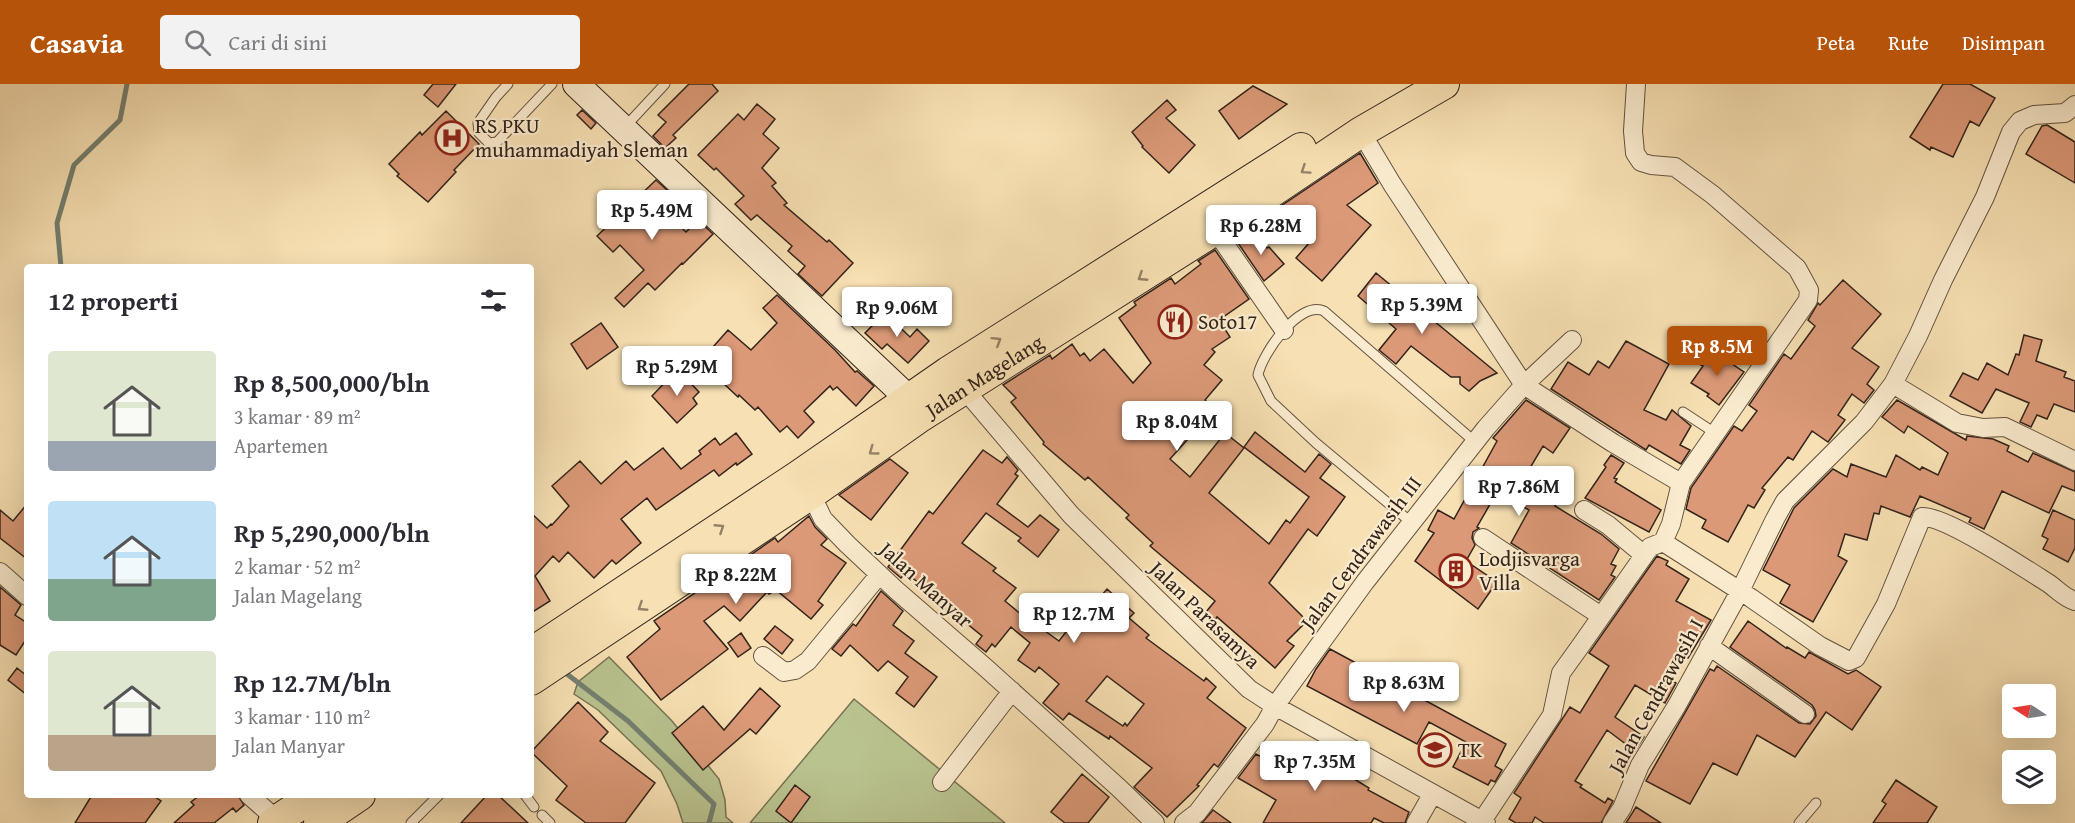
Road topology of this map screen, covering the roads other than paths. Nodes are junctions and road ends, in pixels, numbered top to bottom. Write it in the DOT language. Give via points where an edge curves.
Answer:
graph roads {
  1 [pos="508,84"];
  2 [pos="552,84"];
  3 [pos="576,84"];
  4 [pos="665,84"];
  5 [pos="1405,84"];
  6 [pos="1444,84"];
  7 [pos="1636,84"];
  8 [pos="2072,114"];
  9 [pos="622,130"];
  10 [pos="1361,132"];
  11 [pos="1215,230"];
  12 [pos="1284,330"];
  13 [pos="1572,340"];
  14 [pos="957,381"];
  15 [pos="1893,384"];
  16 [pos="1524,385"];
  17 [pos="915,408"];
  18 [pos="1683,412"];
  19 [pos="1715,433"];
  20 [pos="1475,442"];
  21 [pos="2075,461"];
  22 [pos="1681,483"];
  23 [pos="812,494"];
  24 [pos="1584,510"];
  25 [pos="1412,523"];
  26 [pos="1483,538"];
  27 [pos="1663,542"];
  28 [pos="1644,555"];
  29 [pos="0,572"];
  30 [pos="879,575"];
  31 [pos="1740,591"];
  32 [pos="24,593"];
  33 [pos="2075,601"];
  34 [pos="1601,616"];
  35 [pos="1709,646"];
  36 [pos="534,651"];
  37 [pos="763,656"];
  38 [pos="534,678"];
  39 [pos="1012,691"];
  40 [pos="1275,706"];
  41 [pos="1805,714"];
  42 [pos="942,782"];
  43 [pos="1432,795"];
  44 [pos="252,798"];
  45 [pos="311,798"];
  46 [pos="356,798"];
  47 [pos="436,798"];
  48 [pos="527,798"];
  49 [pos="1816,802"];
  50 [pos="534,807"];
  51 [pos="542,815"];
  52 [pos="275,822"];
  53 [pos="1484,822"];
  54 [pos="319,823"];
  55 [pos="411,823"];
  56 [pos="550,823"];
  57 [pos="1155,823"];
  58 [pos="1184,823"];
  59 [pos="1416,823"];
  60 [pos="1612,823"];
  61 [pos="1799,823"];
  1 -- 2 [label="lane" via="478,123 479,133 489,143 497,142"];
  3 -- 9 [label="main road"];
  4 -- 9 [label="lane"];
  14 -- 5 [label="highway, Jalan Magelang, one-way"];
  6 -- 10 [label="highway, Jalan Magelang"];
  7 -- 19 [label="street" via="1635,153 1641,162 1675,167 1713,195 1797,268 1809,290 1808,300"];
  8 -- 15 [label="street, Jalan Cendrawasih I" via="2034,115 2020,121 2011,132 1985,198"];
  9 -- 17 [label="main road"];
  10 -- 11 [label="highway, Jalan Magelang, one-way"];
  10 -- 16 [label="street"];
  11 -- 12 [label="street"];
  11 -- 14 [label="highway, Jalan Magelang, one-way"];
  12 -- 20 [label="lane" via="1307,311 1324,311"];
  12 -- 25 [label="lane" via="1263,358 1258,375 1270,401"];
  13 -- 16 [label="street, Jalan Cendrawasih III"];
  14 -- 17 [label="highway, Jalan Magelang"];
  14 -- 40 [label="street, Jalan Parasamya" via="1071,515 1249,689"];
  15 -- 21 [label="street" via="1957,423 2005,427"];
  15 -- 31 [label="street, Jalan Cendrawasih I" via="1864,422 1785,501"];
  16 -- 20 [label="street, Jalan Cendrawasih III"];
  16 -- 22 [label="street"];
  17 -- 23 [label="highway, Jalan Magelang, one-way"];
  36 -- 17 [label="highway, Jalan Magelang, one-way" via="798,476"];
  18 -- 19 [label="lane"];
  19 -- 22 [label="street"];
  20 -- 25 [label="street, Jalan Cendrawasih III"];
  22 -- 27 [label="street"];
  23 -- 30 [label="street, Jalan Manyar" via="823,519"];
  23 -- 38 [label="highway, Jalan Magelang, one-way"];
  24 -- 28 [label="street"];
  25 -- 40 [label="street, Jalan Cendrawasih III"];
  26 -- 34 [label="street"];
  27 -- 28 [label="street" via="1650,547"];
  27 -- 31 [label="street"];
  28 -- 34 [label="street"];
  29 -- 32 [label="street"];
  30 -- 37 [label="street" via="808,661 784,672"];
  30 -- 39 [label="street, Jalan Manyar"];
  31 -- 33 [label="street" via="1820,646 1849,661 1856,658 1886,604 1922,517 1929,516"];
  31 -- 35 [label="street, Jalan Cendrawasih I"];
  34 -- 53 [label="street" via="1561,673 1552,715"];
  35 -- 41 [label="street"];
  35 -- 60 [label="street, Jalan Cendrawasih I" via="1640,765"];
  39 -- 42 [label="street"];
  39 -- 57 [label="street, Jalan Manyar"];
  40 -- 43 [label="street, Jalan Parasamya"];
  40 -- 58 [label="street" via="1197,813"];
  43 -- 53 [label="street, Jalan Parasamya"];
  43 -- 59 [label="street"];
  44 -- 52 [label="street"];
  45 -- 52 [label="highway"];
  46 -- 54 [label="highway"];
  47 -- 55 [label="lane"];
  48 -- 50 [label="lane"];
  49 -- 61 [label="lane"];
  51 -- 56 [label="lane"];
}
